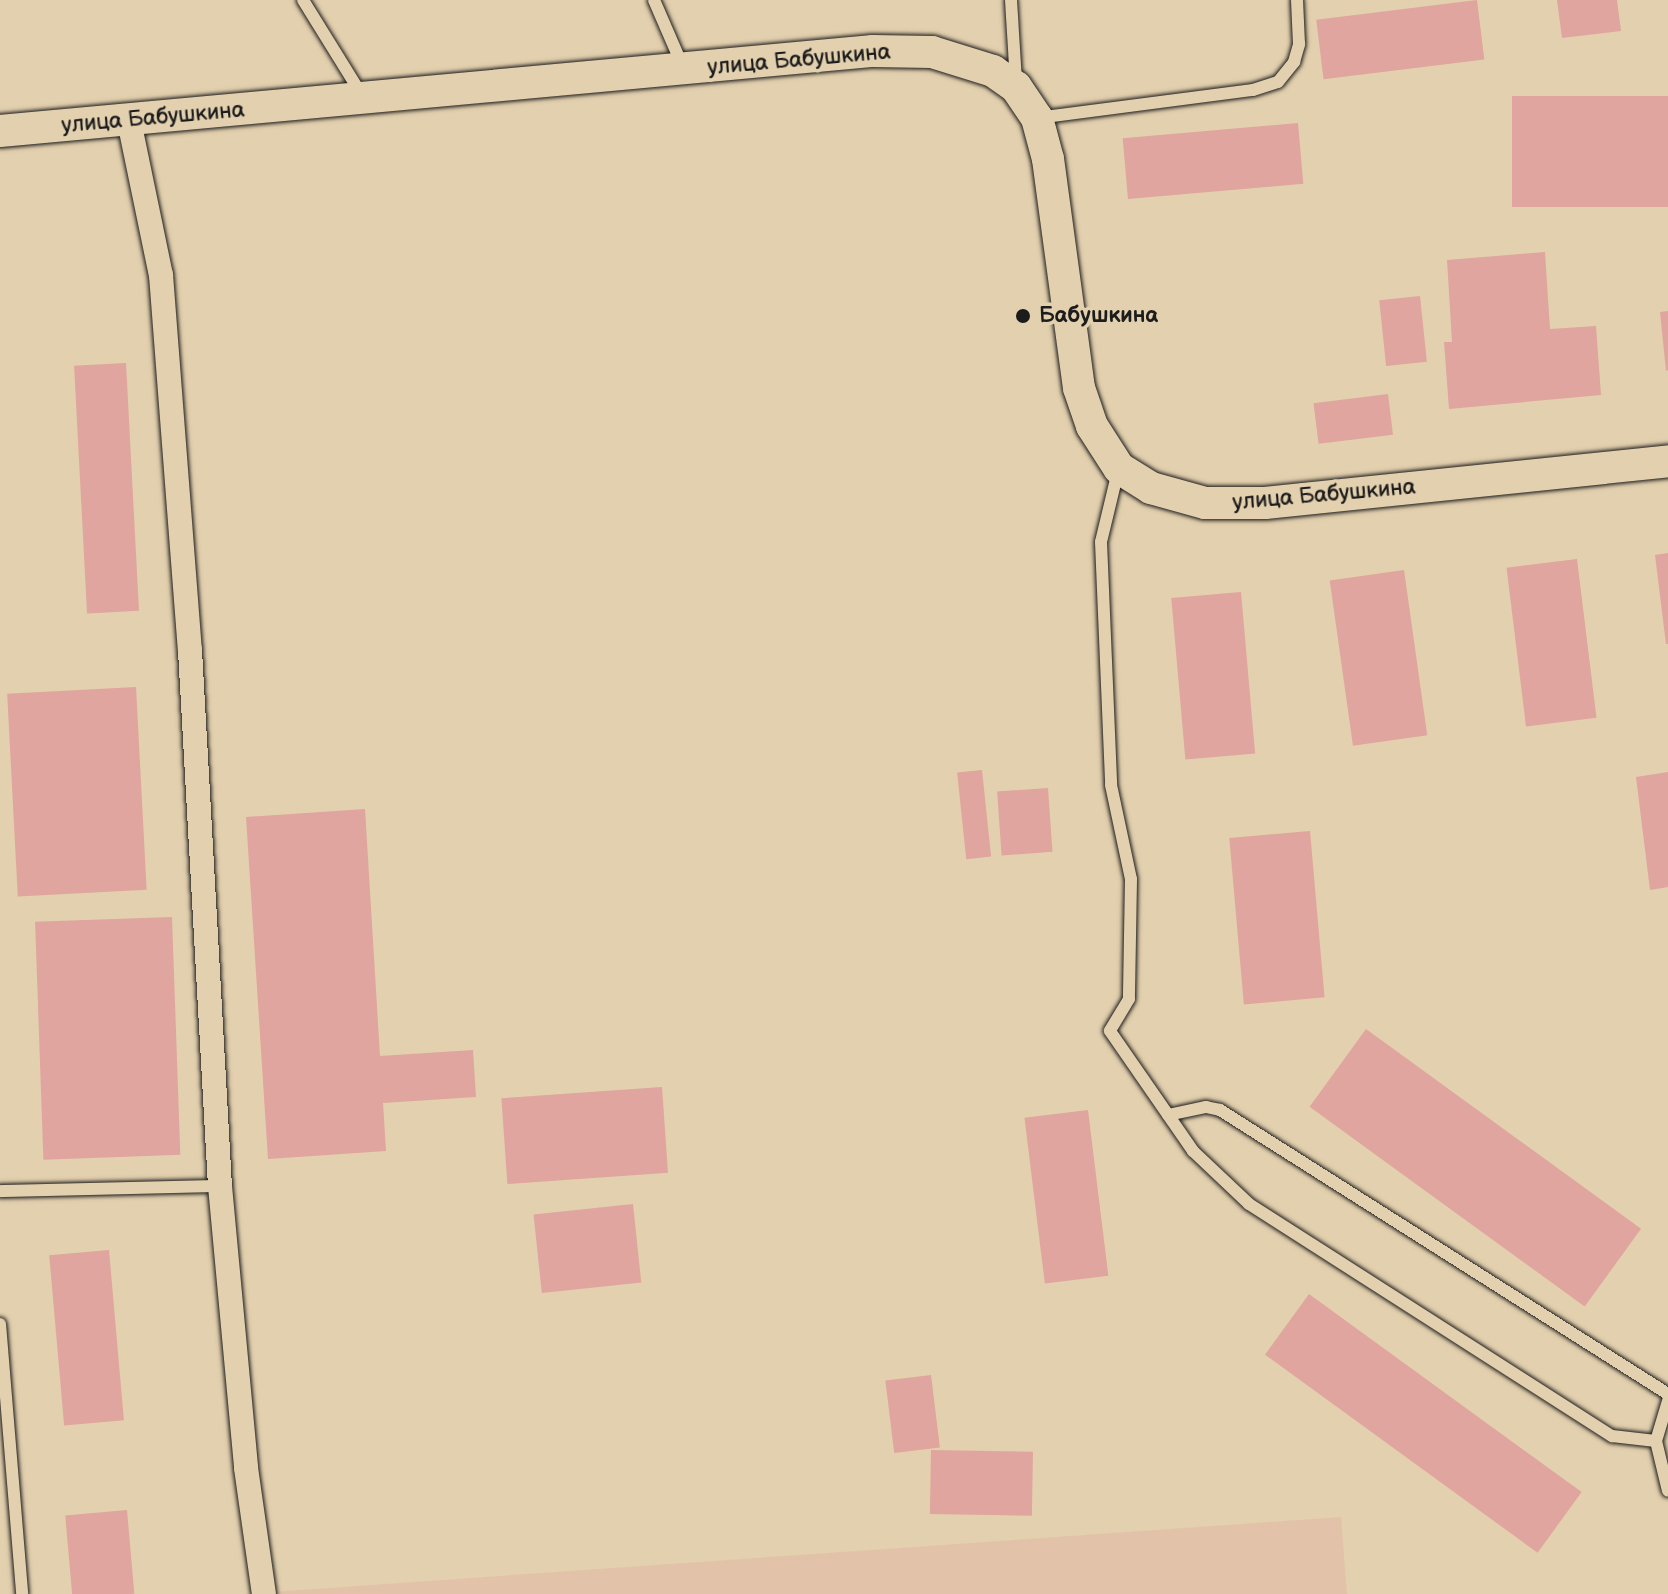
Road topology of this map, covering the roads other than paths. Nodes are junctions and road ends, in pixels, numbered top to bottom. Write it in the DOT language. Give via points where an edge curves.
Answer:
graph roads {
  1 [pos="303,0"];
  2 [pos="654,0"];
  3 [pos="1011,0"];
  4 [pos="1297,0"];
  5 [pos="684,69"];
  6 [pos="1016,87"];
  7 [pos="363,98"];
  8 [pos="1037,118"];
  9 [pos="129,121"];
  10 [pos="0,131"];
  11 [pos="1668,461"];
  12 [pos="1119,468"];
  13 [pos="1168,1115"];
  14 [pos="220,1186"];
  15 [pos="0,1191"];
  16 [pos="0,1324"];
  17 [pos="1668,1394"];
  18 [pos="1668,1401"];
  19 [pos="1656,1441"];
  20 [pos="1668,1491"];
  21 [pos="22,1594"];
  22 [pos="264,1594"];
  1 -- 7 [label="lane"];
  2 -- 5 [label="lane"];
  3 -- 6 [label="lane"];
  4 -- 8 [label="lane" via="1299,44 1294,62 1278,82 1253,90"];
  5 -- 6 [label="street, улица Бабушкина" via="873,51 932,52 993,71"];
  5 -- 7 [label="street, улица Бабушкина"];
  6 -- 8 [label="street, улица Бабушкина"];
  7 -- 9 [label="street, улица Бабушкина"];
  8 -- 12 [label="street, улица Бабушкина" via="1048,159 1079,388 1092,426"];
  9 -- 10 [label="street, улица Бабушкина"];
  9 -- 14 [label="street" via="161,275 190,650"];
  11 -- 12 [label="street, улица Бабушкина" via="1265,503 1179,498"];
  12 -- 13 [label="lane" via="1101,542 1111,785 1131,879 1129,999 1110,1031"];
  13 -- 17 [label="lane" via="1206,1107 1220,1110"];
  13 -- 19 [label="lane" via="1193,1151 1249,1204 1586,1422 1612,1436"];
  14 -- 15 [label="lane"];
  14 -- 22 [label="street" via="246,1468"];
  16 -- 21 [label="lane"];
  18 -- 19 [label="lane"];
  19 -- 20 [label="lane"];
}
